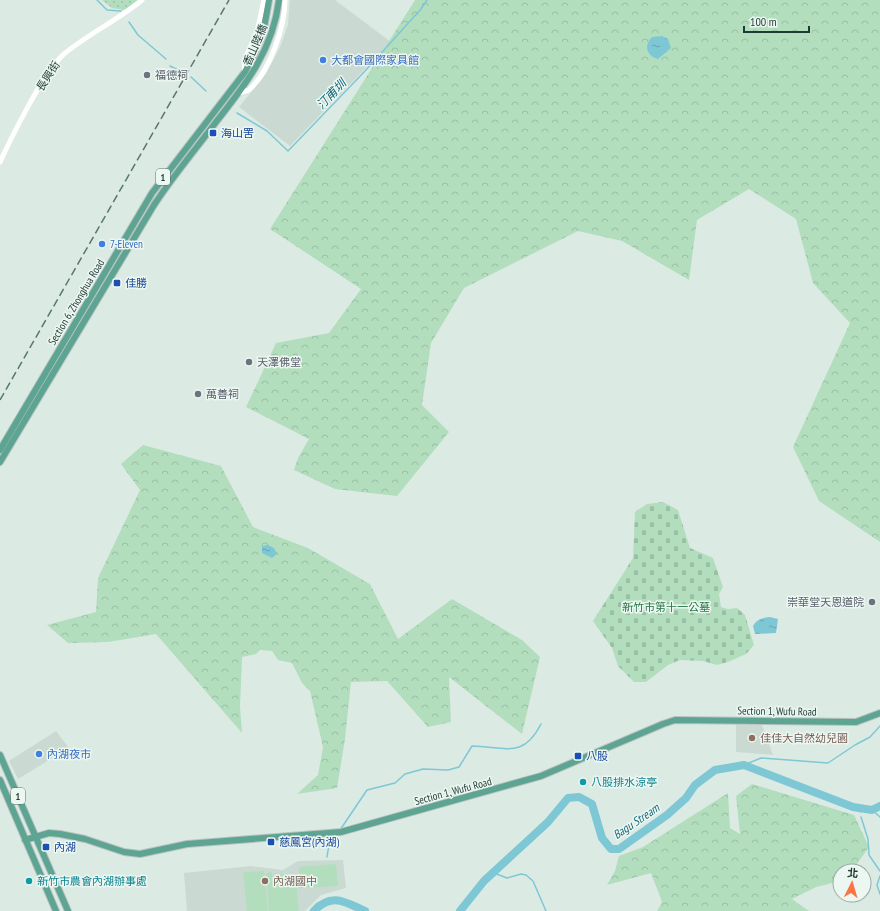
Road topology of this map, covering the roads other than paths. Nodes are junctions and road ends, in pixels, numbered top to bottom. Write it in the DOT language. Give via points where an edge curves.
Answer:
graph roads {
  1 [pos="142,0"];
  2 [pos="264,0"];
  3 [pos="269,0"];
  4 [pos="279,0"];
  5 [pos="285,0"];
  6 [pos="245,72"];
  7 [pos="239,93"];
  8 [pos="0,162"];
  9 [pos="0,450"];
  10 [pos="0,462"];
  11 [pos="880,713"];
  12 [pos="0,755"];
  13 [pos="0,780"];
  14 [pos="36,836"];
  15 [pos="25,840"];
  16 [pos="56,911"];
  17 [pos="68,911"];
  1 -- 8 [label="street, 長興街" via="126,14 58,59"];
  2 -- 6 [label="street" via="257,32 244,61"];
  3 -- 6 [label="main road, 香山陸橋 / 1" via="264,28"];
  4 -- 7 [label="main road, 香山陸橋 / 1" via="274,28 264,52"];
  5 -- 7 [label="street" via="278,40 264,70 250,90"];
  6 -- 9 [label="main road, Section 6, Zhonghua Road / 1" via="152,193"];
  7 -- 10 [label="main road, Section 6, Zhonghua Road / 1" via="154,205"];
  11 -- 14 [label="main road, Section 1, Wufu Road" via="856,722 675,720 541,776 341,832 187,844 132,854 60,834"];
  12 -- 14 [label="main road, 1"];
  13 -- 15 [label="main road, 1"];
  14 -- 15 [label="main road, Section 1, Wufu Road"];
  14 -- 17 [label="main road, 1"];
  15 -- 16 [label="main road, 1"];
}
